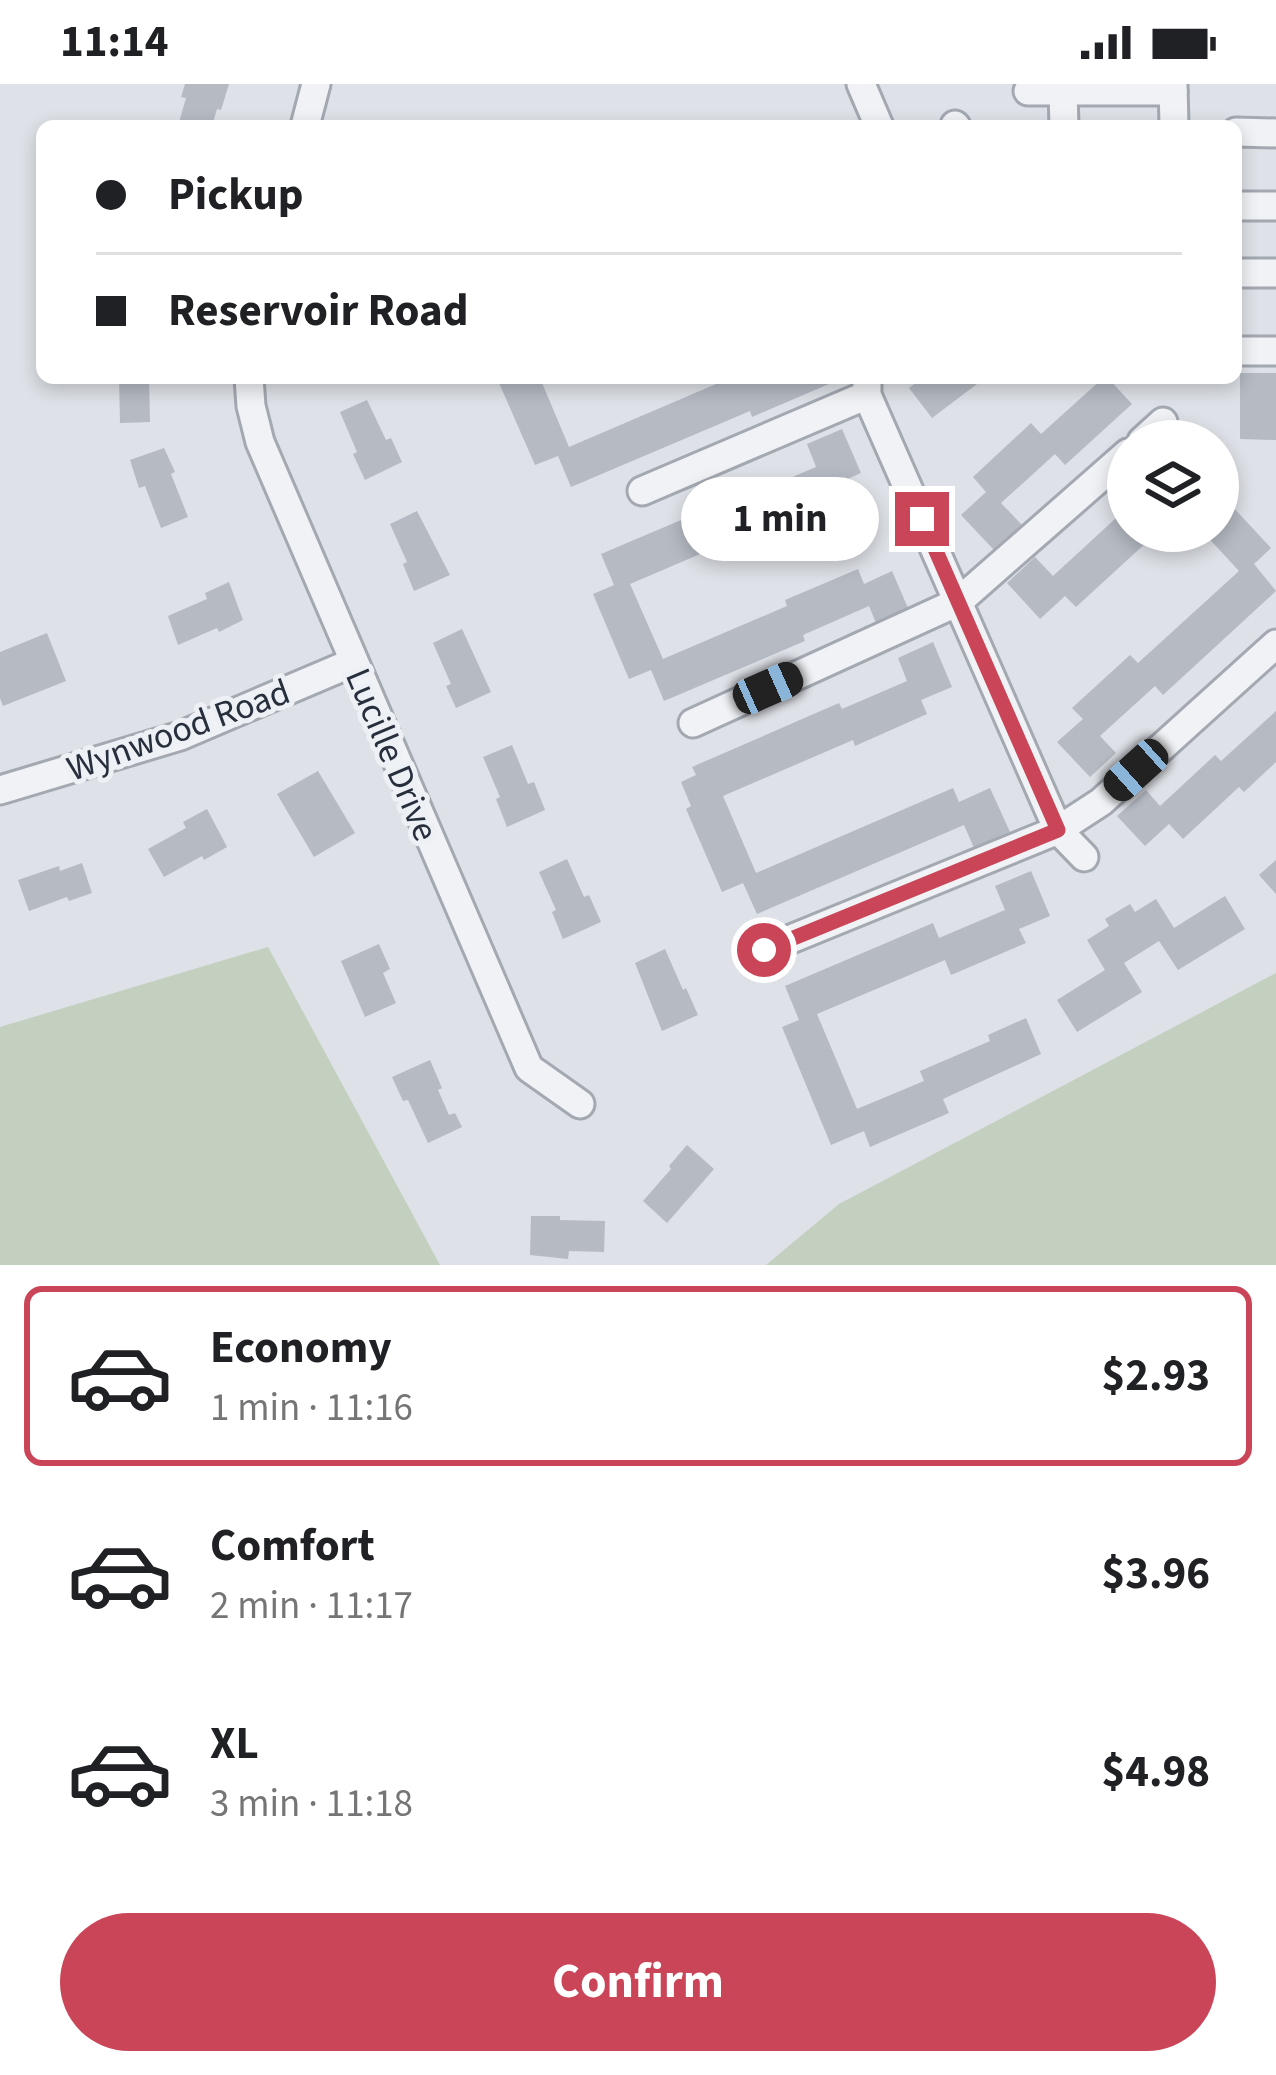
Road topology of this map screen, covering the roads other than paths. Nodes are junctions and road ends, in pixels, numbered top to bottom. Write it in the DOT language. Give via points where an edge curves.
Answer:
graph roads {
  1 [pos="316,84"];
  2 [pos="861,84"];
  3 [pos="1173,88"];
  4 [pos="1028,91"];
  5 [pos="1063,91"];
  6 [pos="306,120"];
  7 [pos="876,120"];
  8 [pos="1064,120"];
  9 [pos="1174,120"];
  10 [pos="1242,132"];
  11 [pos="1276,134"];
  12 [pos="1242,206"];
  13 [pos="1276,206"];
  14 [pos="1242,273"];
  15 [pos="1276,273"];
  16 [pos="1242,351"];
  17 [pos="1276,351"];
  18 [pos="249,384"];
  19 [pos="867,386"];
  20 [pos="1107,471"];
  21 [pos="642,491"];
  22 [pos="958,602"];
  23 [pos="1276,644"];
  24 [pos="354,662"];
  25 [pos="693,723"];
  26 [pos="0,790"];
  27 [pos="1058,830"];
  28 [pos="1084,857"];
  29 [pos="764,950"];
  30 [pos="580,1104"];
  1 -- 6 [label="street"];
  2 -- 7 [label="street"];
  3 -- 5 [label="street"];
  3 -- 9 [label="street"];
  4 -- 5 [label="street"];
  5 -- 8 [label="street"];
  10 -- 11 [label="street"];
  12 -- 13 [label="street"];
  14 -- 15 [label="street"];
  16 -- 17 [label="street"];
  18 -- 24 [label="street, Lucille Drive" via="260,442"];
  19 -- 21 [label="street"];
  19 -- 22 [label="street"];
  20 -- 22 [label="street"];
  22 -- 25 [label="street"];
  22 -- 27 [label="street"];
  23 -- 27 [label="street" via="1101,802"];
  24 -- 26 [label="street, Wynwood Road" via="180,736"];
  24 -- 30 [label="street, Lucille Drive" via="529,1068"];
  27 -- 28 [label="street"];
  27 -- 29 [label="street"];
}
